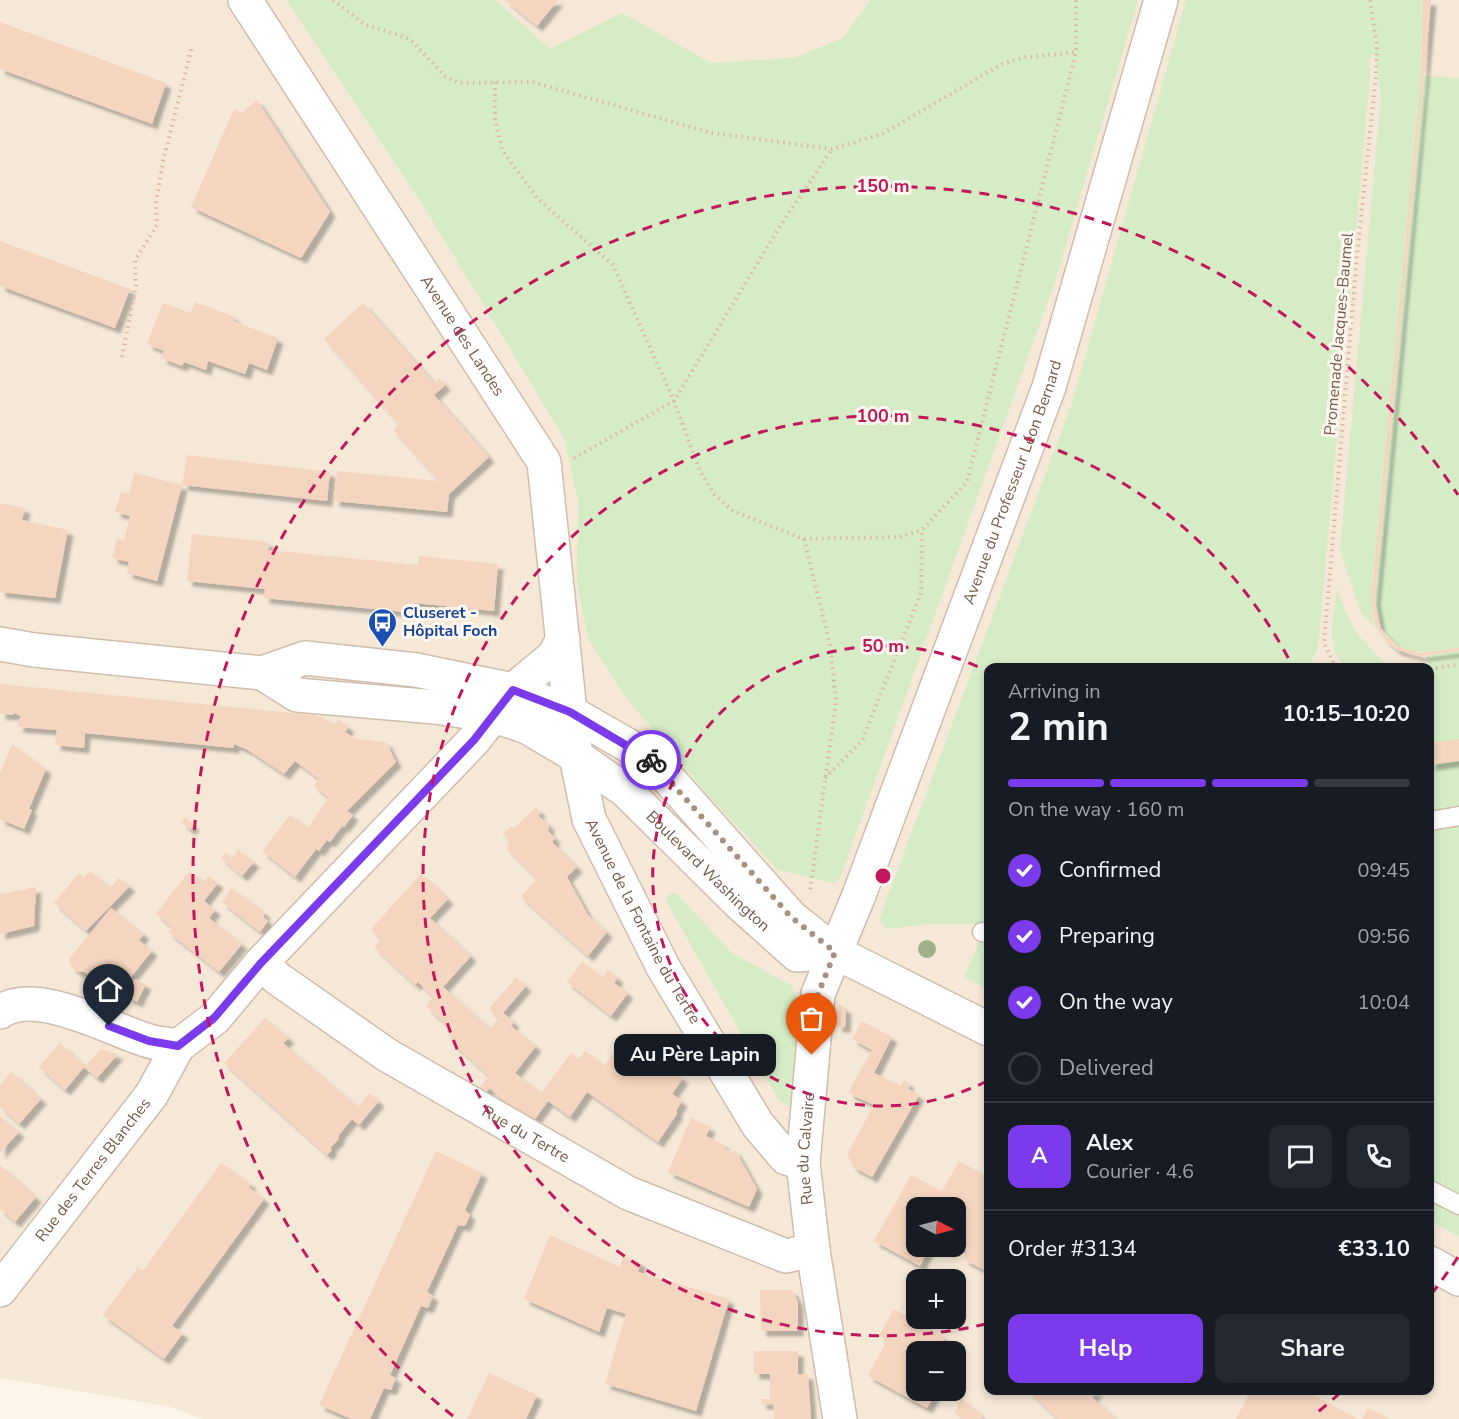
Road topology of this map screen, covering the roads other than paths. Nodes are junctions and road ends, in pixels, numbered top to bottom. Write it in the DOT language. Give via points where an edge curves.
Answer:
graph roads {
  1 [pos="245,0"];
  2 [pos="1161,0"];
  3 [pos="563,639"];
  4 [pos="0,644"];
  5 [pos="504,703"];
  6 [pos="570,712"];
  7 [pos="576,756"];
  8 [pos="1459,816"];
  9 [pos="1434,820"];
  10 [pos="835,952"];
  11 [pos="261,963"];
  12 [pos="0,1012"];
  13 [pos="984,1027"];
  14 [pos="178,1046"];
  15 [pos="804,1163"];
  16 [pos="1434,1192"];
  17 [pos="1459,1205"];
  18 [pos="813,1250"];
  19 [pos="1434,1265"];
  20 [pos="1459,1279"];
  21 [pos="0,1290"];
  22 [pos="840,1419"];
  1 -- 3 [label="street, Avenue des Landes" via="544,462"];
  2 -- 10 [label="street, Avenue du Professeur Léon Bernard" via="1049,387 860,895"];
  3 -- 5 [label="street" via="554,656"];
  3 -- 6 [label="street, Avenue de la Fontaine du Tertre"];
  4 -- 5 [label="street" via="262,673 297,694 414,704"];
  5 -- 6 [label="street, Boulevard Washington"];
  5 -- 7 [label="street, Boulevard Washington" via="527,727"];
  5 -- 11 [label="street" via="474,740"];
  6 -- 7 [label="street, Avenue de la Fontaine du Tertre"];
  6 -- 10 [label="street, Boulevard Washington" via="650,758 791,917"];
  7 -- 10 [label="street, Boulevard Washington" via="626,791 739,903 797,954"];
  7 -- 15 [label="street, Avenue de la Fontaine du Tertre" via="590,819 663,967 758,1125 786,1158"];
  8 -- 9 [label="lane"];
  10 -- 13 [label="street, Boulevard Washington"];
  10 -- 15 [label="street, Rue du Calvaire" via="815,1012"];
  11 -- 14 [label="street" via="214,1018"];
  11 -- 18 [label="street, Rue du Tertre" via="387,1055 628,1193 786,1256"];
  12 -- 14 [label="street" via="11,1005 39,1004 149,1041"];
  14 -- 21 [label="street, Rue des Terres Blanches" via="152,1094"];
  15 -- 18 [label="street, Rue du Calvaire"];
  16 -- 17 [label="lane"];
  18 -- 22 [label="street, Rue du Calvaire"];
  19 -- 20 [label="street"];
}
